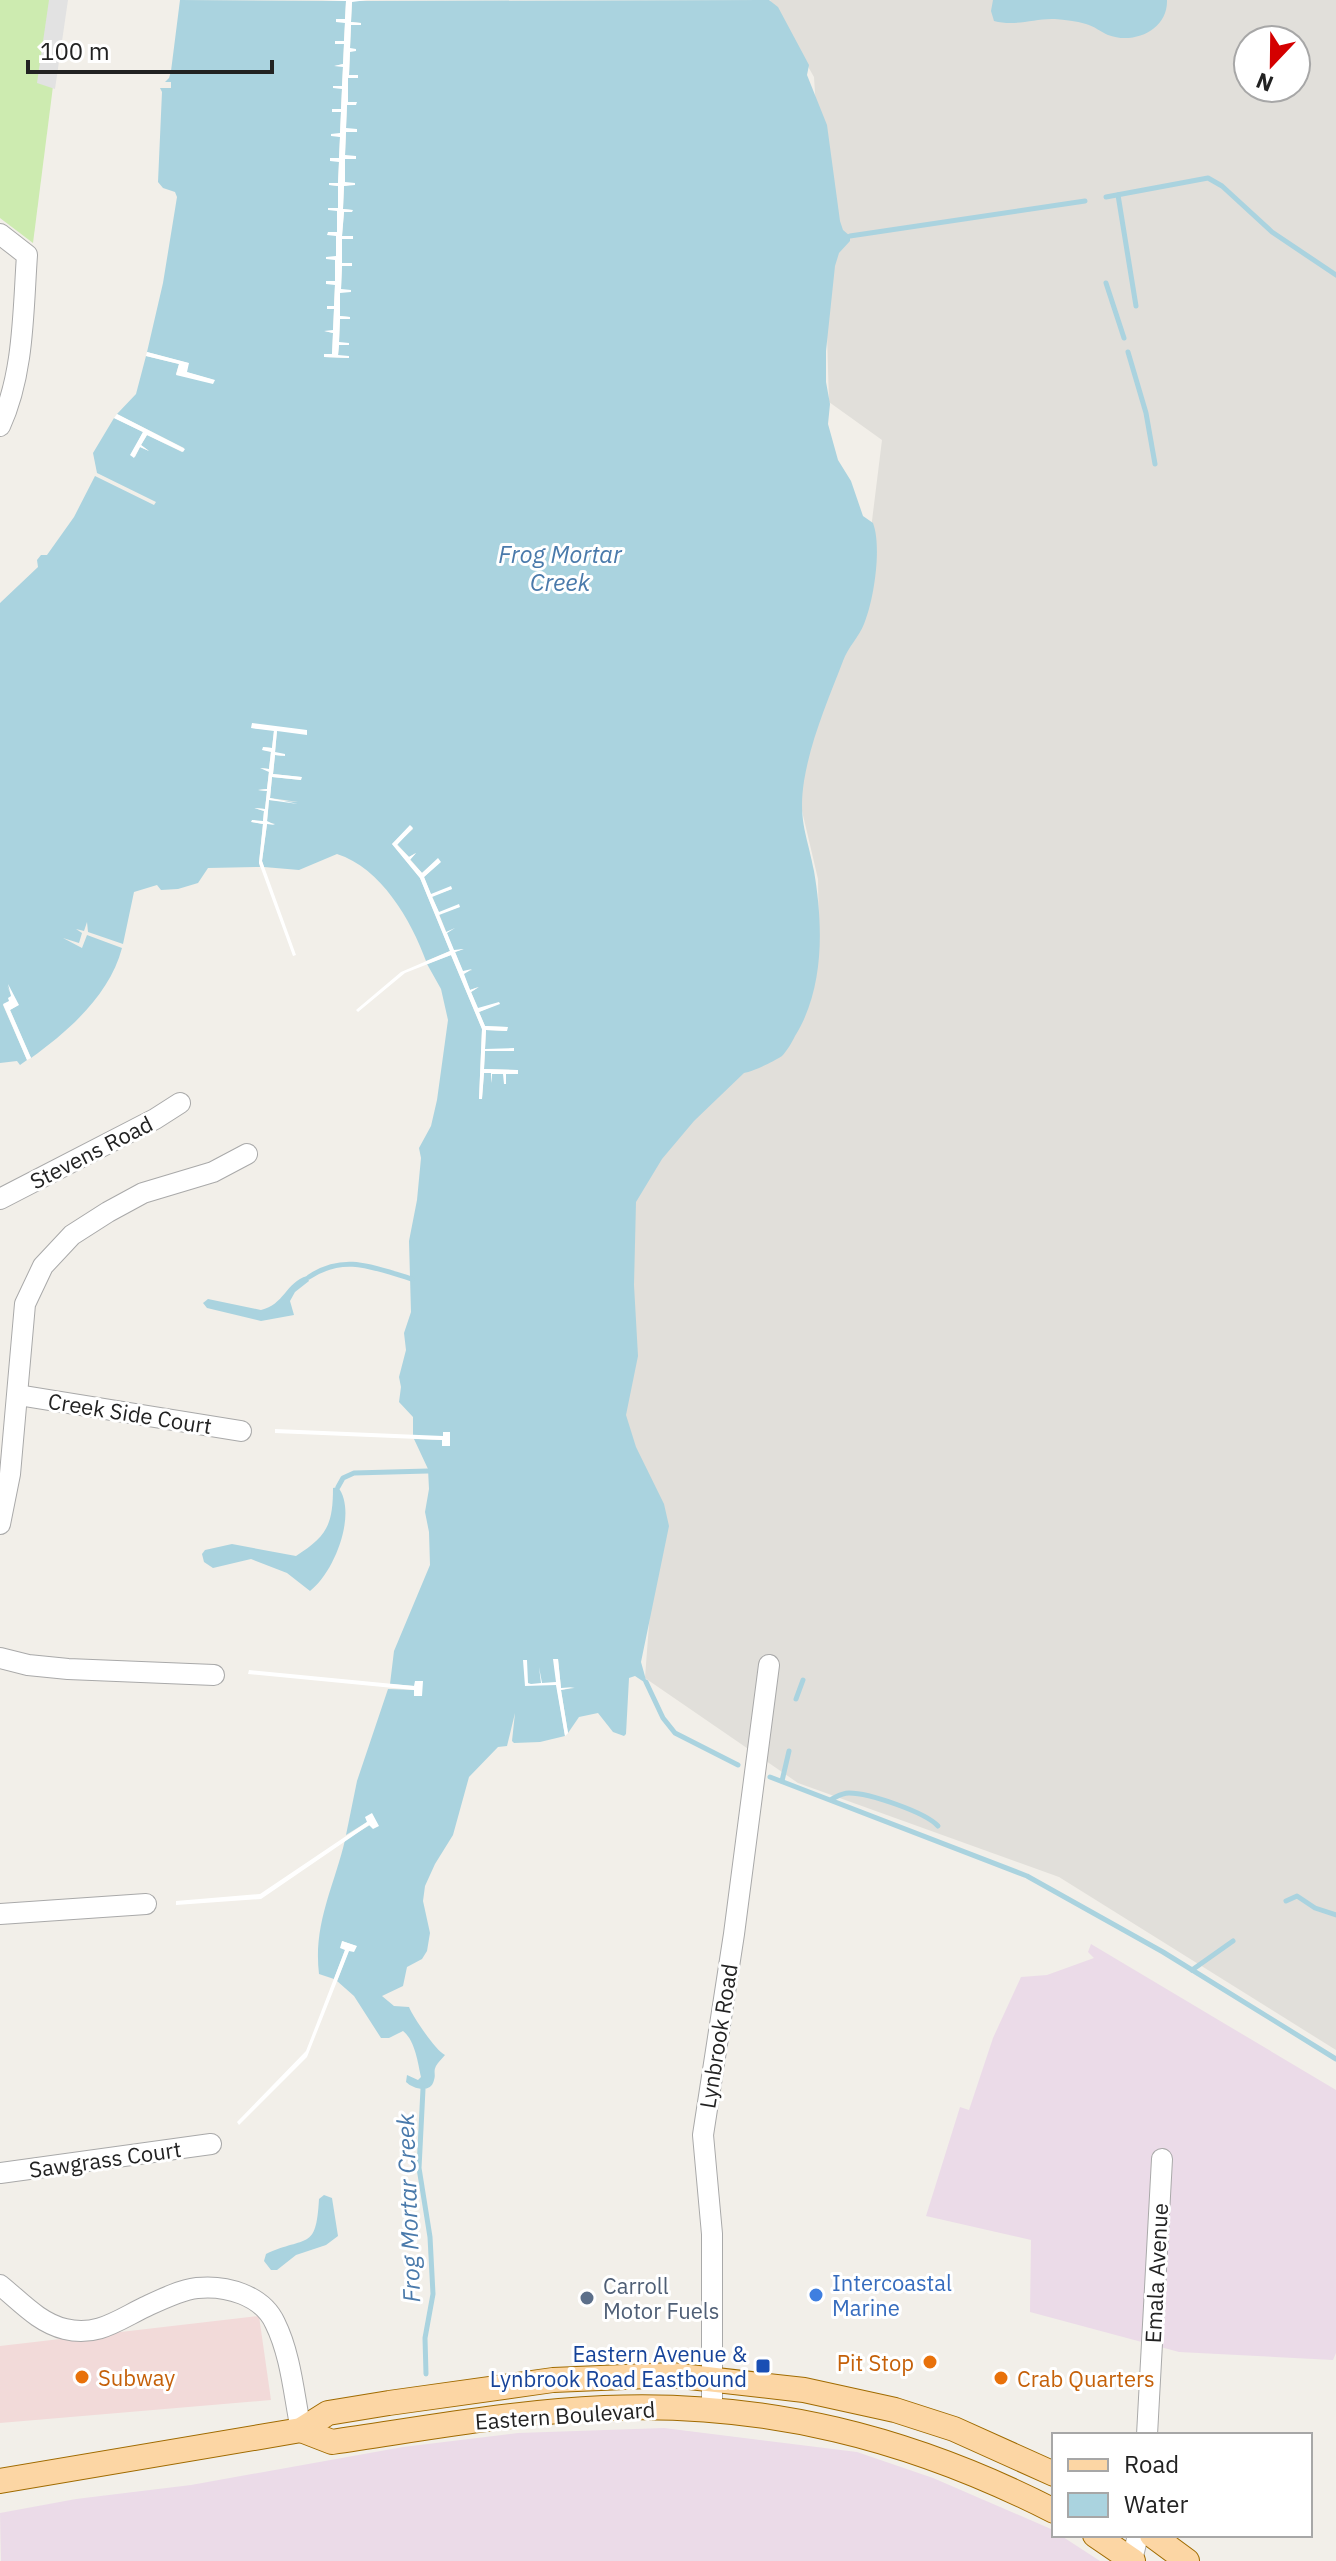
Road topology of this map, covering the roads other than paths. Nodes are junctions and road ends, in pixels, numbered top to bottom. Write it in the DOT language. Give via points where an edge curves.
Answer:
graph roads {
  1 [pos="0,234"];
  2 [pos="0,426"];
  3 [pos="180,1103"];
  4 [pos="247,1154"];
  5 [pos="0,1199"];
  6 [pos="18,1395"];
  7 [pos="241,1431"];
  8 [pos="0,1524"];
  9 [pos="0,1658"];
  10 [pos="769,1665"];
  11 [pos="214,1675"];
  12 [pos="146,1904"];
  13 [pos="0,1914"];
  14 [pos="211,2144"];
  15 [pos="1162,2159"];
  16 [pos="0,2173"];
  17 [pos="0,2285"];
  18 [pos="712,2378"];
  19 [pos="712,2409"];
  20 [pos="301,2430"];
  21 [pos="1147,2433"];
  22 [pos="1052,2473"];
  23 [pos="0,2481"];
  24 [pos="1052,2510"];
  25 [pos="1098,2537"];
  26 [pos="1138,2537"];
  27 [pos="1155,2537"];
  28 [pos="1133,2561"];
  29 [pos="1187,2561"];
  1 -- 2 [label="street" via="27,255 23,326"];
  3 -- 5 [label="street, Stevens Road"];
  4 -- 6 [label="street" via="213,1172 143,1193 57,1249 25,1304"];
  6 -- 7 [label="street, Creek Side Court"];
  6 -- 8 [label="street"];
  9 -- 11 [label="street" via="55,1668"];
  10 -- 18 [label="street, Lynbrook Road" via="705,2114 713,2247"];
  12 -- 13 [label="street"];
  14 -- 16 [label="street, Sawgrass Court"];
  15 -- 21 [label="street, Emala Avenue"];
  17 -- 20 [label="street" via="53,2325 82,2331 97,2331 195,2288 242,2294 263,2307 276,2324"];
  18 -- 19 [label="street, Lynbrook Road"];
  18 -- 20 [label="main road, Eastern Boulevard" via="625,2376 511,2385 328,2413"];
  18 -- 22 [label="main road, Eastern Boulevard" via="840,2396 895,2410 954,2429"];
  19 -- 20 [label="main road, Eastern Boulevard" via="572,2411 332,2442"];
  19 -- 24 [label="main road, Eastern Boulevard" via="792,2419 905,2447"];
  20 -- 23 [label="main road, Eastern Boulevard"];
  25 -- 28 [label="main road"];
  26 -- 28 [label="street"];
  27 -- 29 [label="main road"];
}
